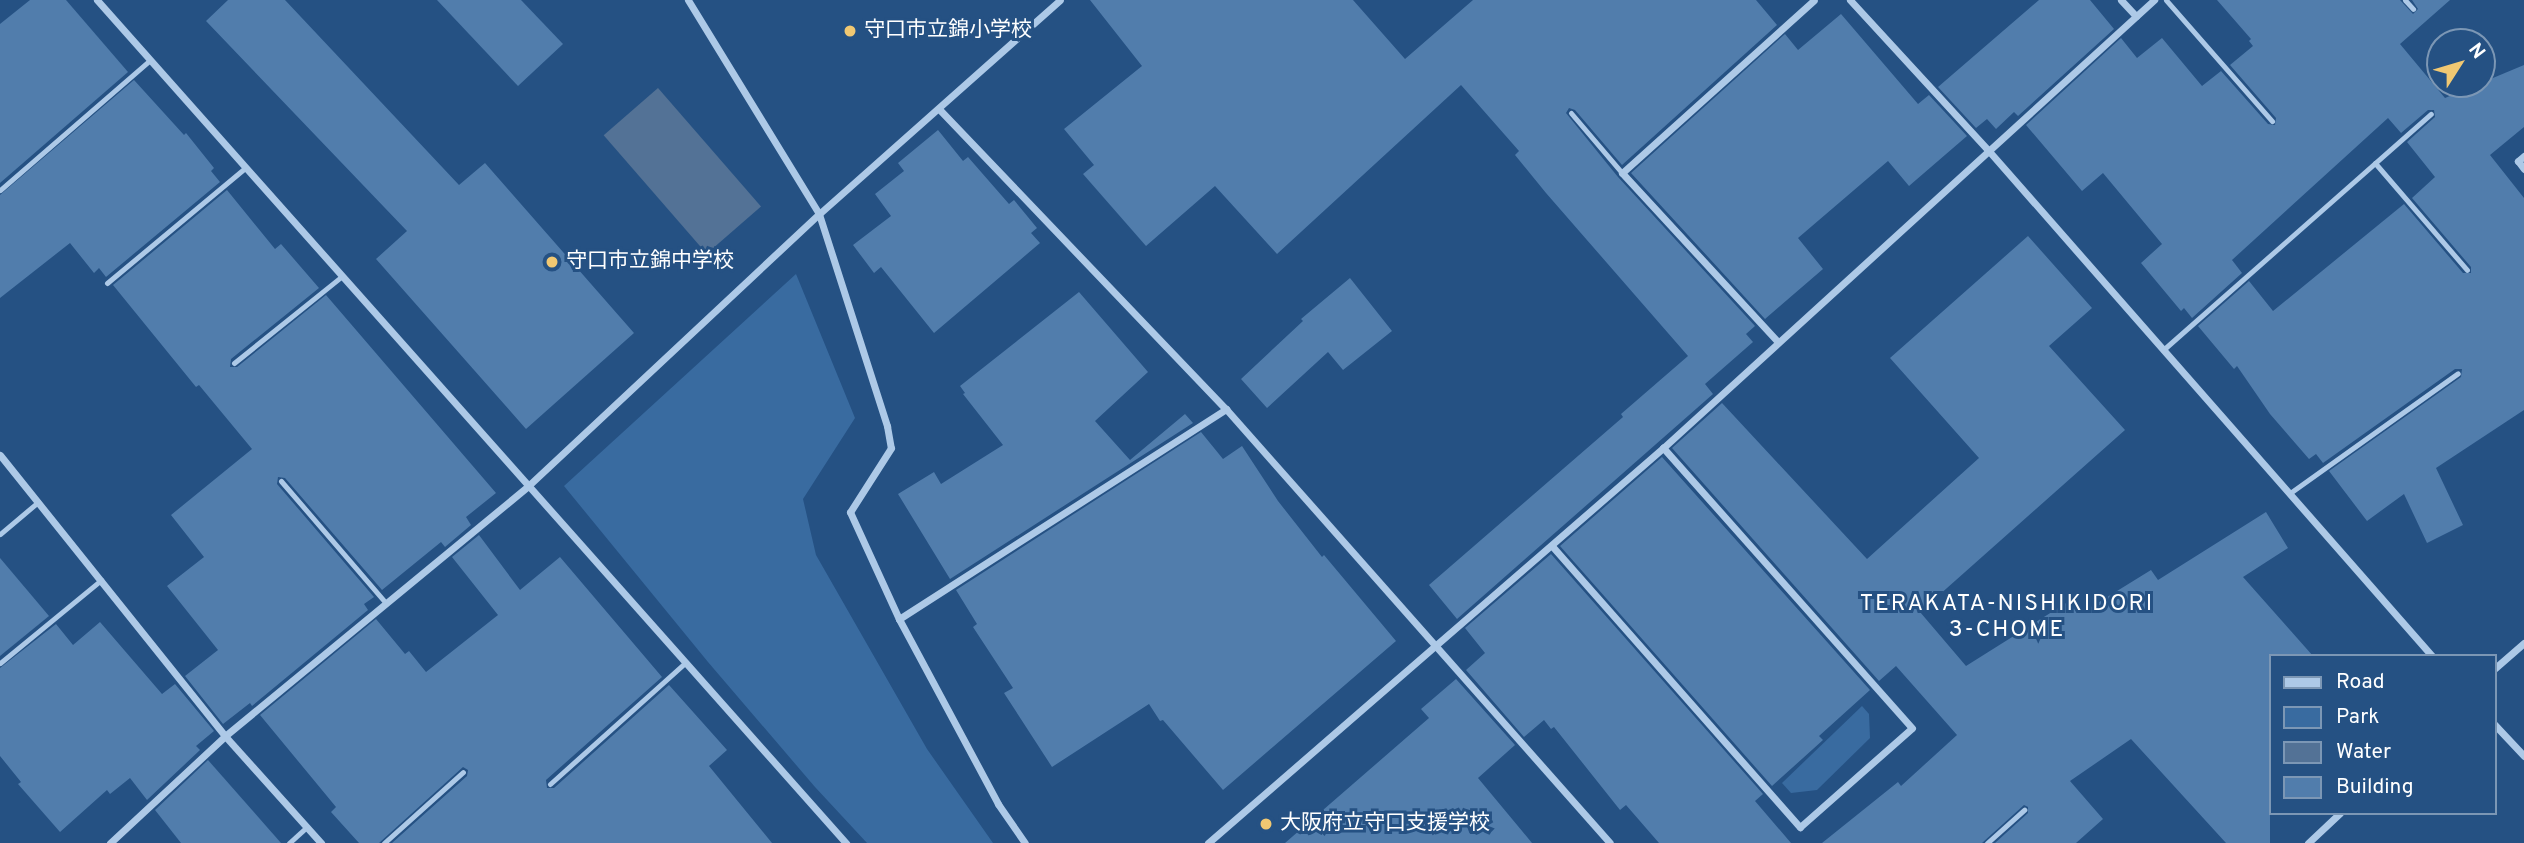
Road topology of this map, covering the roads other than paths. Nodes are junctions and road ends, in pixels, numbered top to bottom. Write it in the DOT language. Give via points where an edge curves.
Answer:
graph roads {
  1 [pos="97,0"];
  2 [pos="688,0"];
  3 [pos="1060,0"];
  4 [pos="1814,0"];
  5 [pos="1850,0"];
  6 [pos="2121,0"];
  7 [pos="2154,0"];
  8 [pos="2166,0"];
  9 [pos="2405,0"];
  10 [pos="2413,9"];
  11 [pos="2136,16"];
  12 [pos="150,60"];
  13 [pos="939,109"];
  14 [pos="1571,113"];
  15 [pos="2431,114"];
  16 [pos="2272,121"];
  17 [pos="1988,150"];
  18 [pos="2524,156"];
  19 [pos="2375,163"];
  20 [pos="245,168"];
  21 [pos="2524,169"];
  22 [pos="1622,173"];
  23 [pos="0,190"];
  24 [pos="819,214"];
  25 [pos="2467,270"];
  26 [pos="341,277"];
  27 [pos="107,284"];
  28 [pos="1778,342"];
  29 [pos="2163,350"];
  30 [pos="234,363"];
  31 [pos="2458,373"];
  32 [pos="1226,409"];
  33 [pos="1663,448"];
  34 [pos="0,455"];
  35 [pos="281,481"];
  36 [pos="527,487"];
  37 [pos="2290,493"];
  38 [pos="38,502"];
  39 [pos="0,534"];
  40 [pos="1552,546"];
  41 [pos="100,580"];
  42 [pos="386,603"];
  43 [pos="899,620"];
  44 [pos="2524,643"];
  45 [pos="1433,644"];
  46 [pos="2430,654"];
  47 [pos="0,663"];
  48 [pos="685,663"];
  49 [pos="2496,668"];
  50 [pos="2496,726"];
  51 [pos="225,736"];
  52 [pos="2524,756"];
  53 [pos="463,772"];
  54 [pos="550,784"];
  55 [pos="2024,810"];
  56 [pos="2338,815"];
  57 [pos="307,827"];
  58 [pos="110,843"];
  59 [pos="289,843"];
  60 [pos="321,843"];
  61 [pos="384,843"];
  62 [pos="846,843"];
  63 [pos="1025,843"];
  64 [pos="1208,843"];
  65 [pos="1611,843"];
  66 [pos="1987,843"];
  67 [pos="2308,843"];
  1 -- 12 [label="street"];
  2 -- 24 [label="street"];
  3 -- 13 [label="street"];
  4 -- 22 [label="street"];
  5 -- 17 [label="street"];
  6 -- 11 [label="street"];
  7 -- 11 [label="street"];
  8 -- 16 [label="lane"];
  9 -- 10 [label="lane"];
  11 -- 17 [label="street"];
  12 -- 20 [label="street"];
  12 -- 23 [label="lane"];
  13 -- 24 [label="street"];
  13 -- 32 [label="street"];
  14 -- 22 [label="lane"];
  15 -- 19 [label="lane"];
  17 -- 28 [label="street"];
  17 -- 29 [label="street"];
  18 -- 21 [label="street" via="2518,162"];
  19 -- 25 [label="lane"];
  19 -- 29 [label="lane"];
  20 -- 26 [label="street"];
  20 -- 27 [label="lane"];
  22 -- 28 [label="street"];
  24 -- 36 [label="street"];
  24 -- 43 [label="street" via="891,448 850,512"];
  26 -- 30 [label="lane"];
  26 -- 36 [label="street"];
  28 -- 33 [label="street"];
  29 -- 37 [label="street"];
  31 -- 37 [label="lane"];
  32 -- 43 [label="street"];
  32 -- 45 [label="street"];
  33 -- 40 [label="street"];
  33 -- 40 [label="street" via="1912,728 1861,774 1800,827"];
  34 -- 38 [label="street"];
  35 -- 42 [label="lane"];
  36 -- 42 [label="street"];
  36 -- 48 [label="street"];
  37 -- 46 [label="street"];
  38 -- 39 [label="lane"];
  38 -- 41 [label="street"];
  40 -- 45 [label="street"];
  41 -- 47 [label="lane"];
  41 -- 51 [label="street"];
  42 -- 51 [label="street"];
  43 -- 63 [label="street" via="998,804"];
  44 -- 49 [label="street"];
  45 -- 64 [label="street"];
  45 -- 65 [label="street"];
  48 -- 54 [label="lane"];
  48 -- 62 [label="street"];
  50 -- 52 [label="street"];
  51 -- 57 [label="street"];
  51 -- 58 [label="street"];
  53 -- 61 [label="lane"];
  55 -- 66 [label="lane"];
  56 -- 67 [label="street"];
  57 -- 59 [label="lane"];
  57 -- 60 [label="street"];
}
